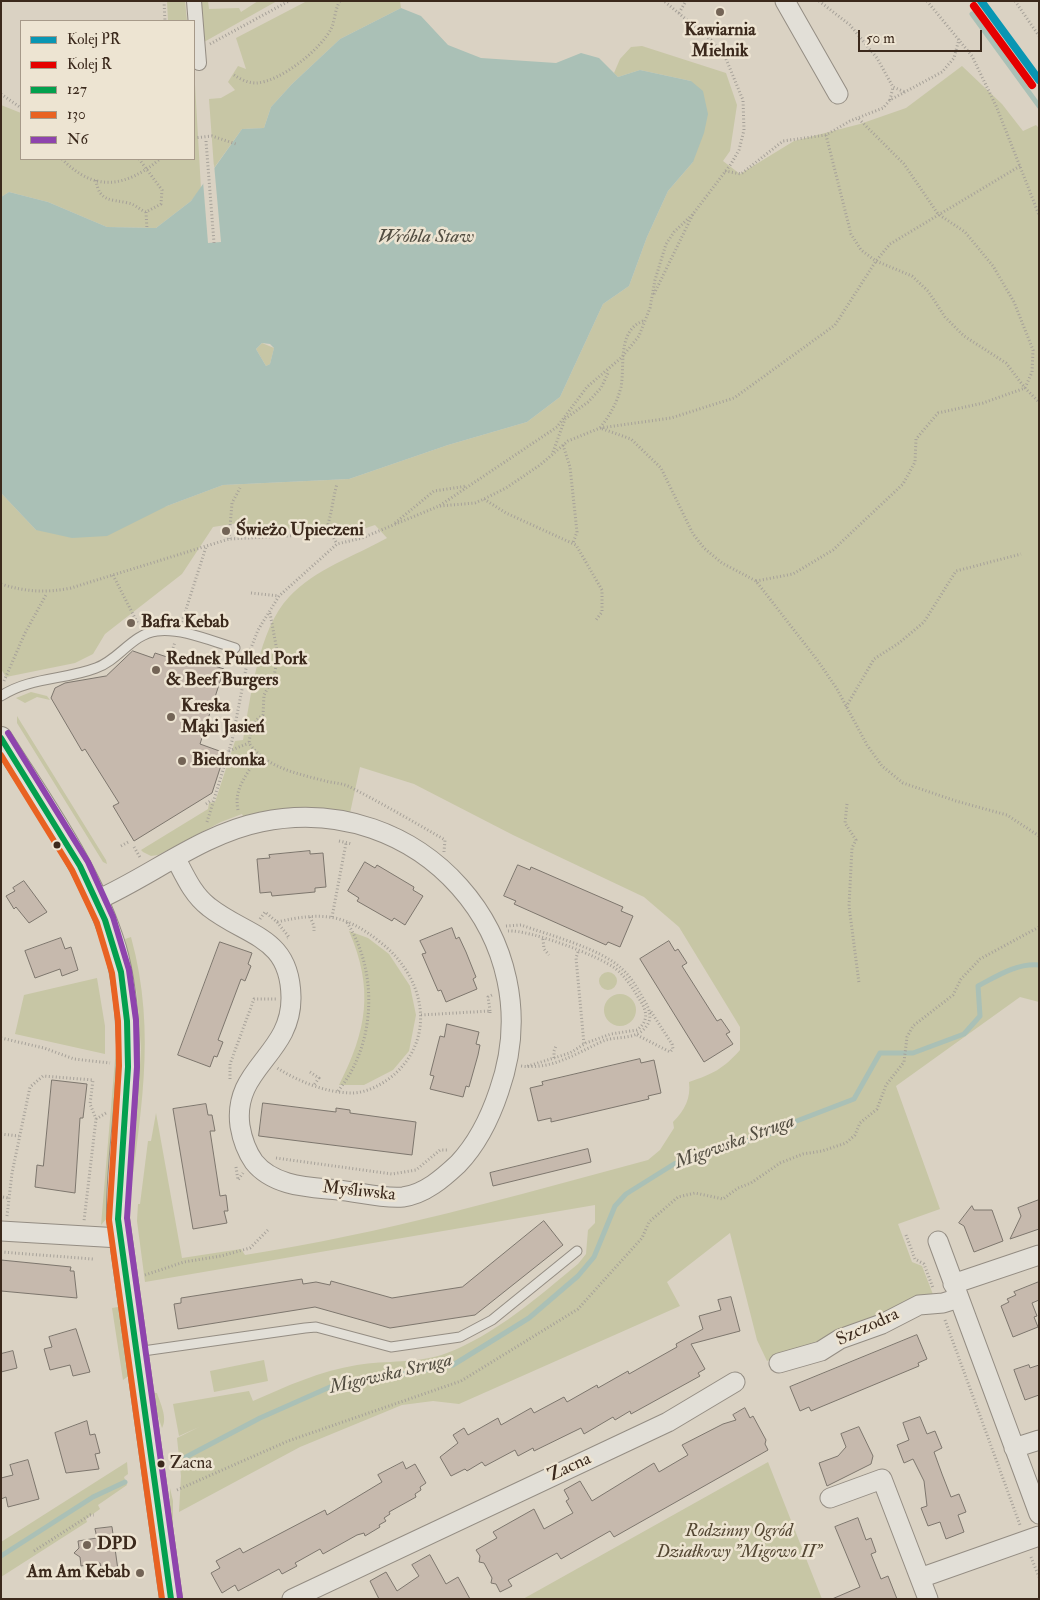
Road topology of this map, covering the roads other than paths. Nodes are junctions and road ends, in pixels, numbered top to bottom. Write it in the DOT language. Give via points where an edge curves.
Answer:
graph roads {
  1 [pos="194,1"];
  2 [pos="785,1"];
  3 [pos="198,56"];
  4 [pos="838,94"];
  5 [pos="235,648"];
  6 [pos="1,696"];
  7 [pos="1,738"];
  8 [pos="176,859"];
  9 [pos="97,900"];
  10 [pos="4,1227"];
  11 [pos="120,1238"];
  12 [pos="938,1241"];
  13 [pos="577,1251"];
  14 [pos="1039,1255"];
  15 [pos="956,1291"];
  16 [pos="136,1352"];
  17 [pos="779,1364"];
  18 [pos="735,1382"];
  19 [pos="1039,1440"];
  20 [pos="1014,1448"];
  21 [pos="830,1498"];
  22 [pos="1039,1514"];
  23 [pos="1032,1538"];
  24 [pos="920,1578"];
  25 [pos="171,1599"];
  26 [pos="292,1599"];
  27 [pos="928,1599"];
  1 -- 3 [label="street"];
  2 -- 4 [label="street"];
  5 -- 6 [label="lane" via="178,633 159,631 143,634 97,668 24,684"];
  7 -- 9 [label="street"];
  8 -- 8 [label="street, Myśliwska" via="193,890 208,907 272,944 289,980 291,1000 286,1029 250,1077 240,1098 245,1161 281,1181 299,1186 402,1197 420,1192 442,1179 466,1156 516,1066 506,975 496,940 479,910 437,864 409,846 361,825 292,818 260,822 227,833"];
  8 -- 9 [label="street, Myśliwska"];
  9 -- 11 [label="street" via="115,949 126,1018 128,1072 118,1199"];
  10 -- 11 [label="street"];
  11 -- 16 [label="street"];
  12 -- 15 [label="street"];
  13 -- 16 [label="lane" via="492,1320 460,1337 391,1347 316,1327"];
  14 -- 15 [label="street, Szczodra"];
  15 -- 17 [label="street, Szczodra" via="939,1304 919,1305 882,1324 840,1338 821,1351"];
  15 -- 20 [label="street"];
  16 -- 25 [label="street"];
  18 -- 26 [label="street, Zacna" via="668,1422"];
  19 -- 20 [label="street"];
  20 -- 22 [label="street"];
  21 -- 24 [label="street" via="882,1479"];
  23 -- 24 [label="street"];
  24 -- 27 [label="street"];
}
